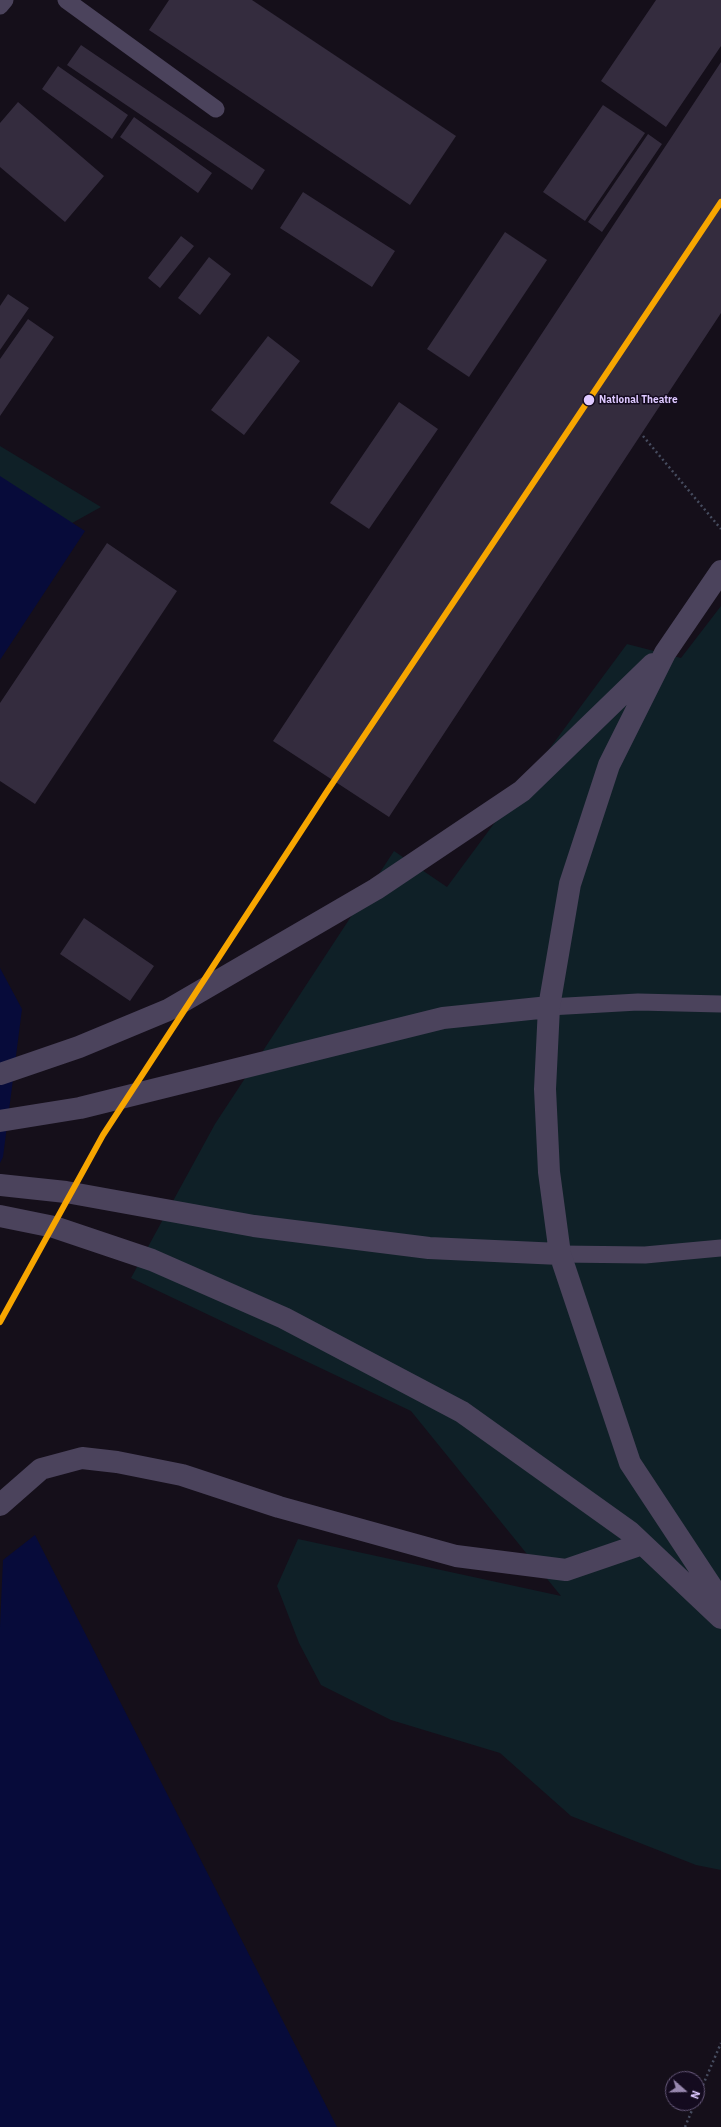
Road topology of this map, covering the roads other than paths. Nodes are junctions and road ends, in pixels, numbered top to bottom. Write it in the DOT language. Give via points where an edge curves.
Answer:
graph roads {
  1 [pos="5,0"];
  2 [pos="66,0"];
  3 [pos="0,6"];
  4 [pos="216,108"];
  5 [pos="721,571"];
  6 [pos="665,653"];
  7 [pos="721,1004"];
  8 [pos="549,1007"];
  9 [pos="0,1074"];
  10 [pos="0,1121"];
  11 [pos="0,1185"];
  12 [pos="0,1216"];
  13 [pos="721,1248"];
  14 [pos="560,1254"];
  15 [pos="0,1505"];
  16 [pos="642,1544"];
  17 [pos="721,1601"];
  18 [pos="721,1618"];
  1 -- 3 [label="lane"];
  2 -- 4 [label="lane"];
  5 -- 6 [label="street"];
  6 -- 8 [label="street" via="607,772 570,884"];
  6 -- 9 [label="street" via="522,791 376,889 168,1010 79,1047"];
  7 -- 8 [label="lane" via="638,1002"];
  8 -- 10 [label="street" via="442,1018 80,1108"];
  8 -- 14 [label="street" via="545,1089 549,1172"];
  11 -- 14 [label="street" via="66,1192 254,1226 429,1248"];
  12 -- 16 [label="street" via="54,1227 152,1260 284,1318 462,1412 630,1532"];
  13 -- 14 [label="lane" via="646,1255"];
  14 -- 17 [label="street" via="630,1463"];
  15 -- 16 [label="street" via="41,1469 82,1458 182,1475 279,1507 456,1556 566,1570"];
  16 -- 18 [label="street"];
}
